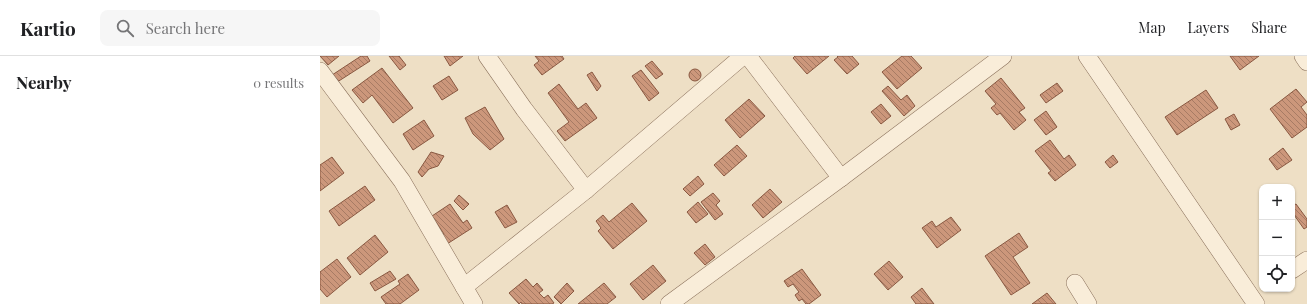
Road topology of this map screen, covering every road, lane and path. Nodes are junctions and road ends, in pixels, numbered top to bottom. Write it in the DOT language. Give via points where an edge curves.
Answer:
graph roads {
  1 [pos="487,56"];
  2 [pos="743,56"];
  3 [pos="748,56"];
  4 [pos="1003,56"];
  5 [pos="1087,56"];
  6 [pos="1303,56"];
  7 [pos="1307,62"];
  8 [pos="320,71"];
  9 [pos="841,178"];
  10 [pos="586,190"];
  11 [pos="1307,260"];
  12 [pos="1295,268"];
  13 [pos="1075,283"];
  14 [pos="464,287"];
  15 [pos="1256,296"];
  16 [pos="474,304"];
  17 [pos="669,304"];
  18 [pos="1088,304"];
  1 -- 10 [label="street" via="524,110"];
  2 -- 10 [label="street"];
  3 -- 9 [label="street"];
  4 -- 9 [label="street"];
  5 -- 15 [label="street"];
  6 -- 7 [label="street"];
  8 -- 14 [label="street" via="402,181"];
  9 -- 17 [label="street"];
  10 -- 14 [label="street"];
  11 -- 12 [label="street"];
  13 -- 18 [label="street"];
  14 -- 16 [label="street"];
}
